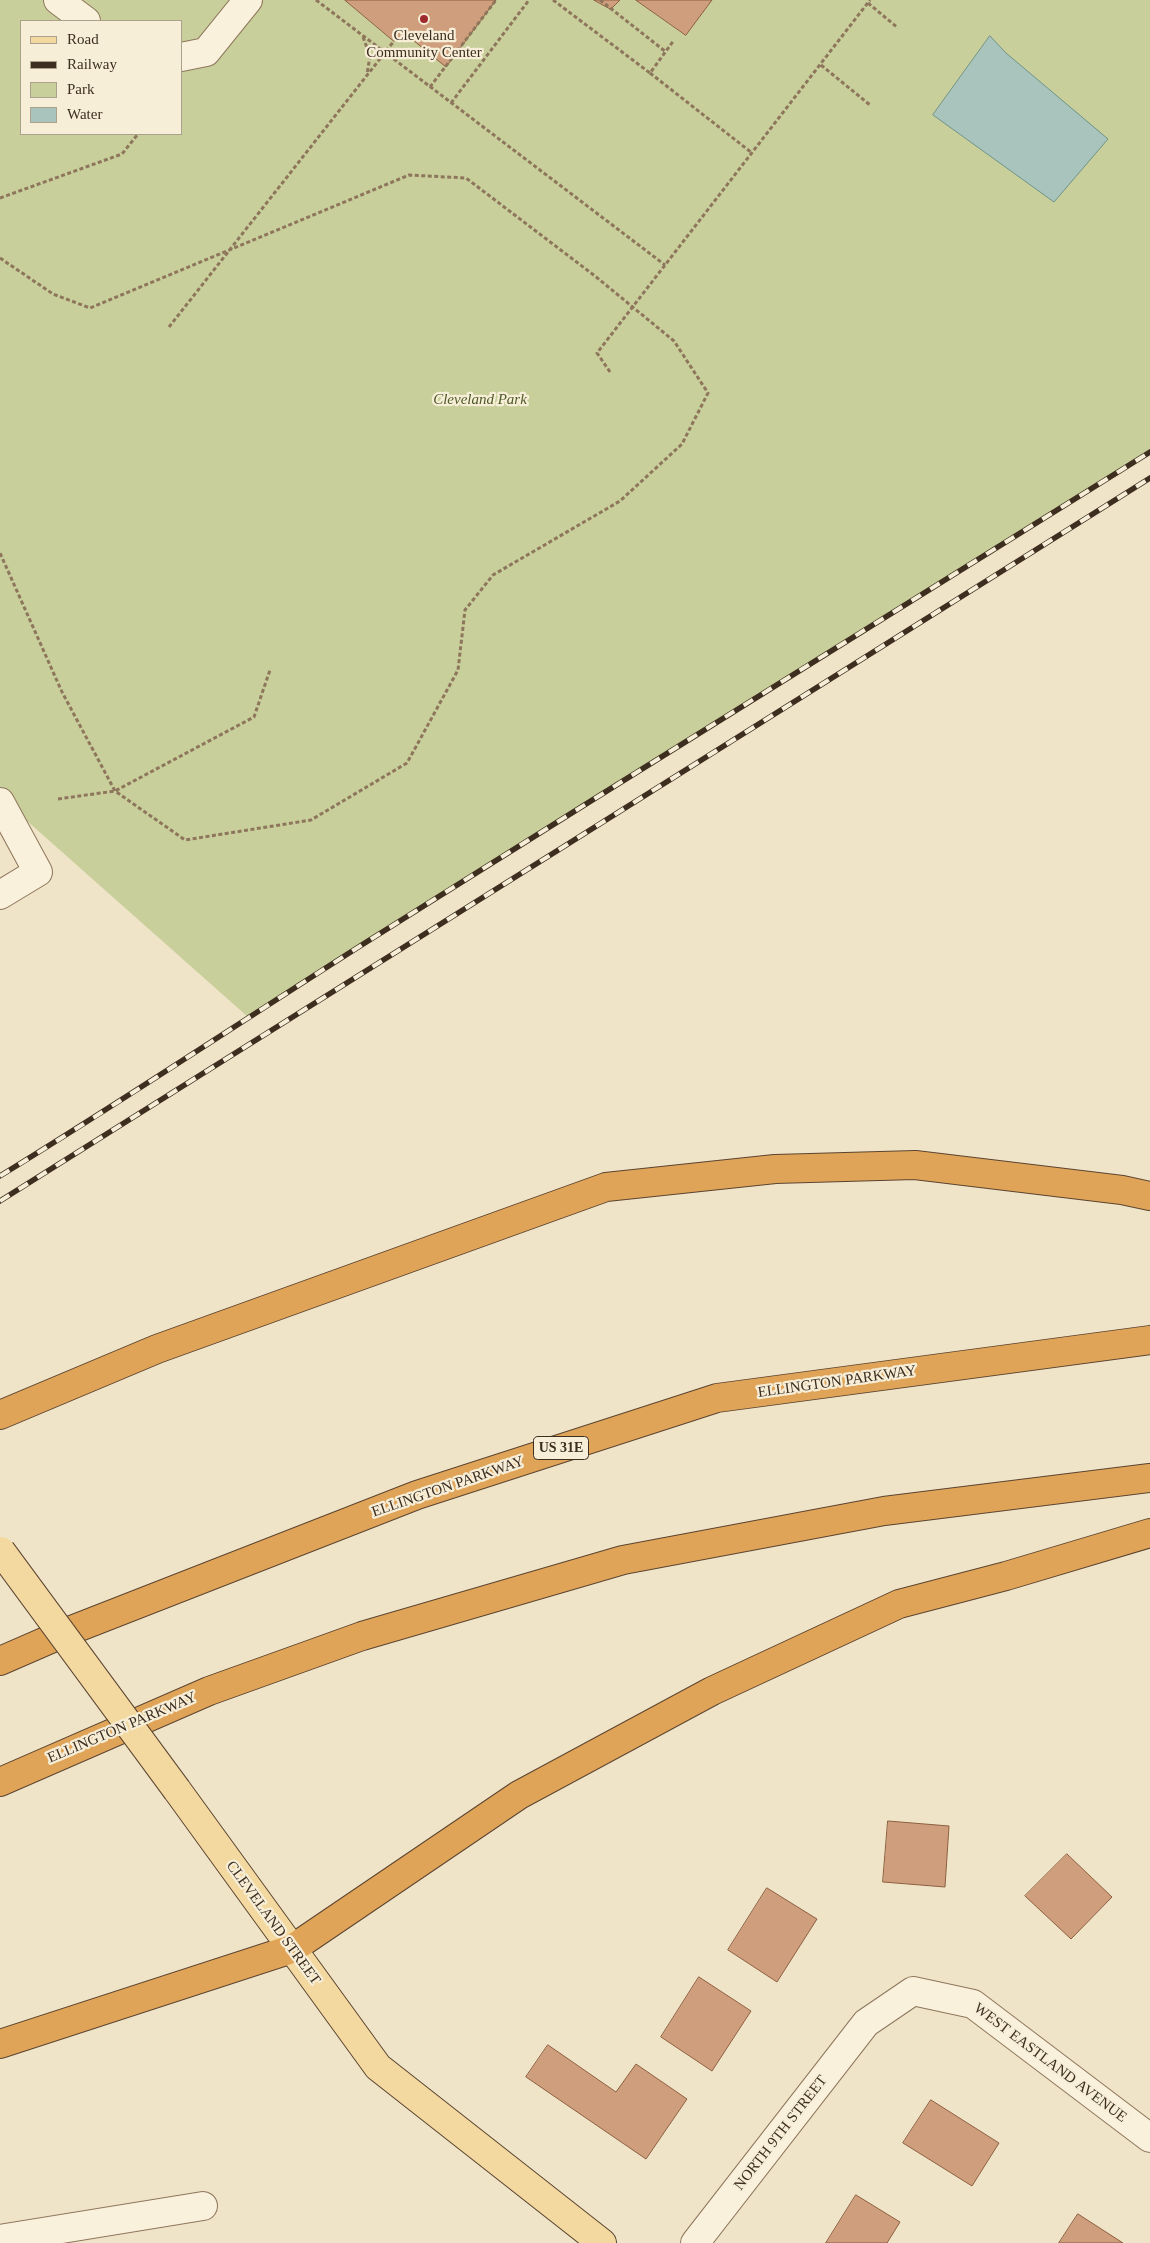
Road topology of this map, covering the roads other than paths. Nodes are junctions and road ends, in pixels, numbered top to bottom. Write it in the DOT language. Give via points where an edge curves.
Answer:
graph roads {
  1 [pos="58,0"];
  2 [pos="248,0"];
  3 [pos="85,20"];
  4 [pos="182,58"];
  5 [pos="0,802"];
  6 [pos="0,895"];
  7 [pos="1150,1196"];
  8 [pos="1150,1340"];
  9 [pos="0,1416"];
  10 [pos="1150,1478"];
  11 [pos="1150,1533"];
  12 [pos="0,1551"];
  13 [pos="0,1661"];
  14 [pos="0,1782"];
  15 [pos="292,1949"];
  16 [pos="866,2024"];
  17 [pos="0,2044"];
  18 [pos="1150,2138"];
  19 [pos="203,2206"];
  20 [pos="0,2239"];
  21 [pos="602,2243"];
  22 [pos="695,2243"];
  1 -- 3 [label="street"];
  2 -- 4 [label="street" via="206,52"];
  5 -- 6 [label="street" via="38,872"];
  7 -- 9 [label="highway" via="915,1165 775,1169 606,1187 157,1349"];
  8 -- 13 [label="highway, ELLINGTON PARKWAY / US 31E" via="716,1398 417,1495"];
  10 -- 14 [label="highway, ELLINGTON PARKWAY" via="884,1511 623,1560 362,1636 209,1690"];
  11 -- 15 [label="highway" via="899,1604 712,1691 519,1795"];
  12 -- 15 [label="main road, CLEVELAND STREET, bridge"];
  15 -- 17 [label="highway"];
  15 -- 21 [label="main road, CLEVELAND STREET" via="378,2067"];
  16 -- 18 [label="street, WEST EASTLAND AVENUE" via="913,1991 973,2004"];
  16 -- 22 [label="street, NORTH 9TH STREET"];
  19 -- 20 [label="street"];
}
